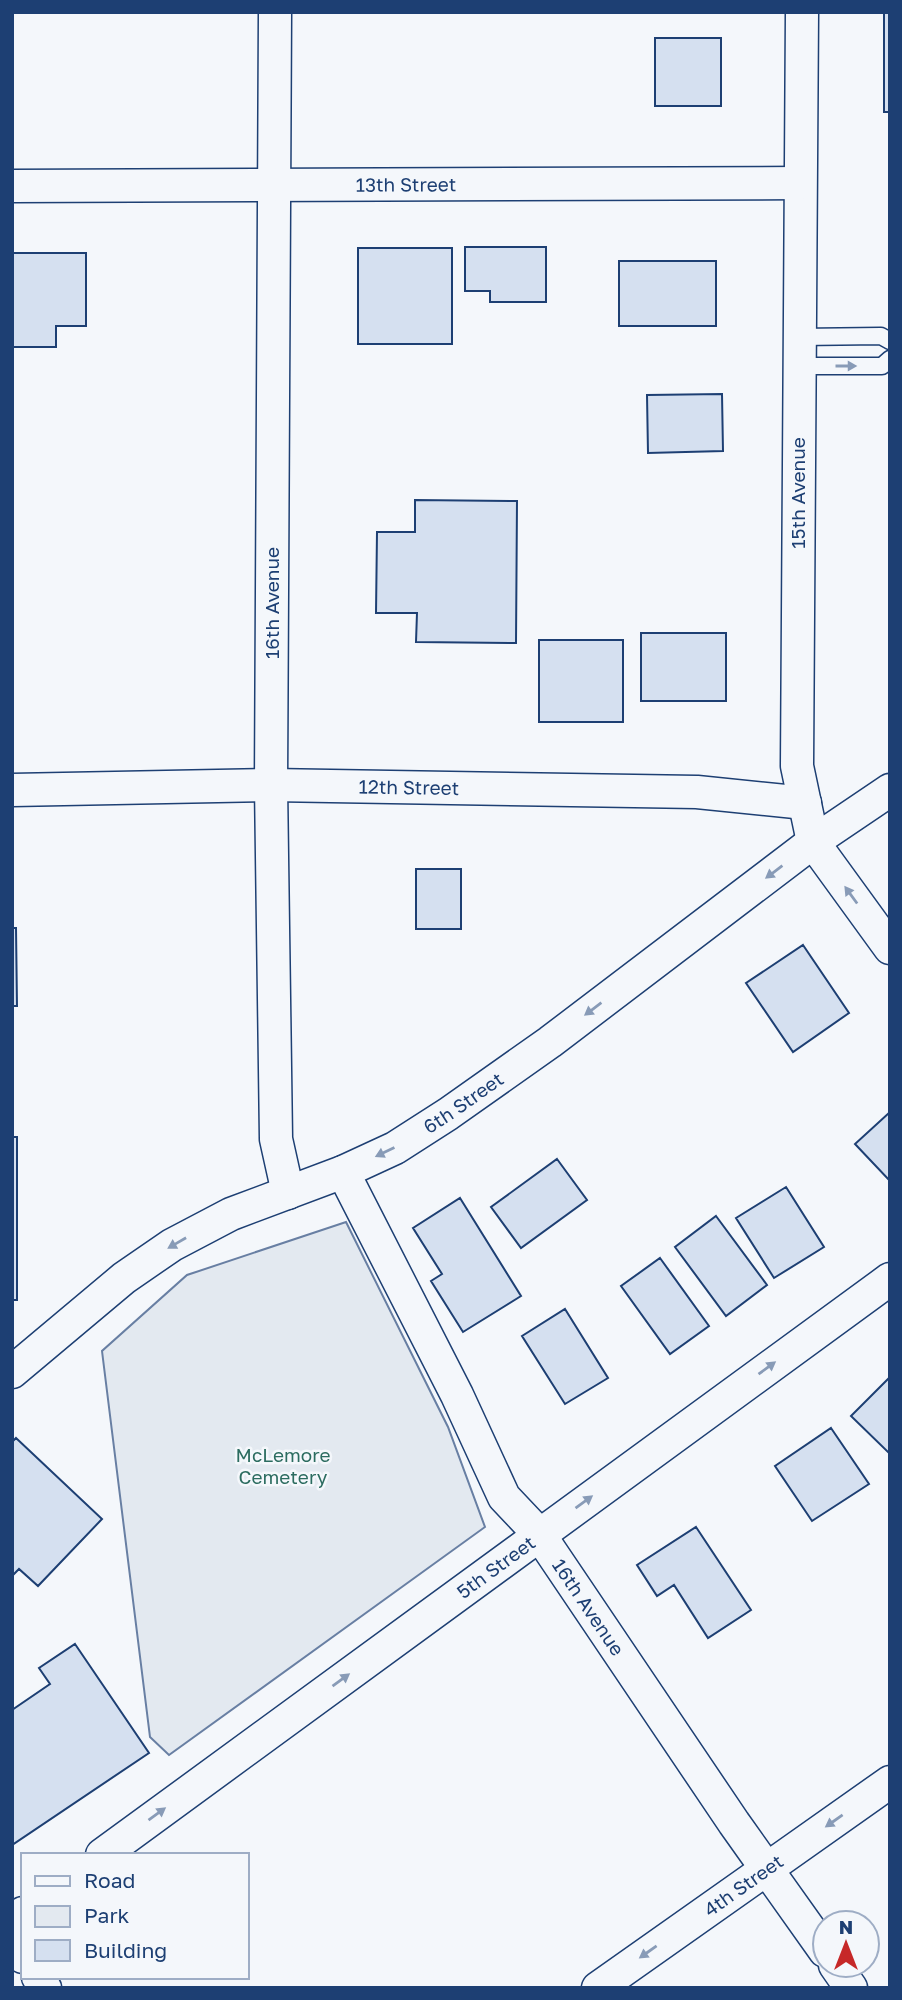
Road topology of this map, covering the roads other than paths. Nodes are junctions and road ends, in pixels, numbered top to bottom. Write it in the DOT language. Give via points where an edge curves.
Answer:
graph roads {
  1 [pos="275,12"];
  2 [pos="802,12"];
  3 [pos="800,183"];
  4 [pos="12,186"];
  5 [pos="274,186"];
  6 [pos="890,341"];
  7 [pos="799,351"];
  8 [pos="890,359"];
  9 [pos="271,785"];
  10 [pos="12,790"];
  11 [pos="890,790"];
  12 [pos="805,803"];
  13 [pos="813,842"];
  14 [pos="890,948"];
  15 [pos="343,1172"];
  16 [pos="288,1193"];
  17 [pos="890,1279"];
  18 [pos="12,1372"];
  19 [pos="540,1534"];
  20 [pos="890,1782"];
  21 [pos="105,1853"];
  22 [pos="766,1868"];
  23 [pos="811,1931"];
  24 [pos="598,1988"];
  1 -- 5 [label="street, 16th Avenue"];
  2 -- 3 [label="street, 15th Avenue"];
  3 -- 5 [label="street, 13th Street"];
  3 -- 7 [label="street, 15th Avenue"];
  4 -- 5 [label="street, 13th Street"];
  5 -- 9 [label="street, 16th Avenue"];
  6 -- 7 [label="lane" via="881,336"];
  7 -- 8 [label="lane, one-way" via="882,366"];
  7 -- 12 [label="street, 15th Avenue" via="797,766"];
  9 -- 10 [label="street, 12th Street"];
  9 -- 12 [label="street, 12th Street" via="697,792"];
  9 -- 16 [label="street, 16th Avenue" via="276,1139"];
  11 -- 13 [label="street, 6th Street"];
  12 -- 13 [label="street, 15th Avenue"];
  14 -- 13 [label="street, 15th Avenue, one-way"];
  13 -- 15 [label="street, 6th Street, one-way" via="448,1114 395,1148"];
  15 -- 16 [label="street, 6th Street"];
  15 -- 19 [label="street, 16th Avenue" via="504,1497"];
  16 -- 18 [label="street, 6th Street, one-way" via="231,1214 172,1245 124,1278"];
  19 -- 17 [label="street, 5th Street, one-way"];
  21 -- 19 [label="street, 5th Street, one-way"];
  19 -- 22 [label="street, 16th Avenue"];
  20 -- 22 [label="street, 4th Street, one-way"];
  22 -- 23 [label="street, 16th Avenue"];
  22 -- 24 [label="street, 4th Street, one-way"];
}
